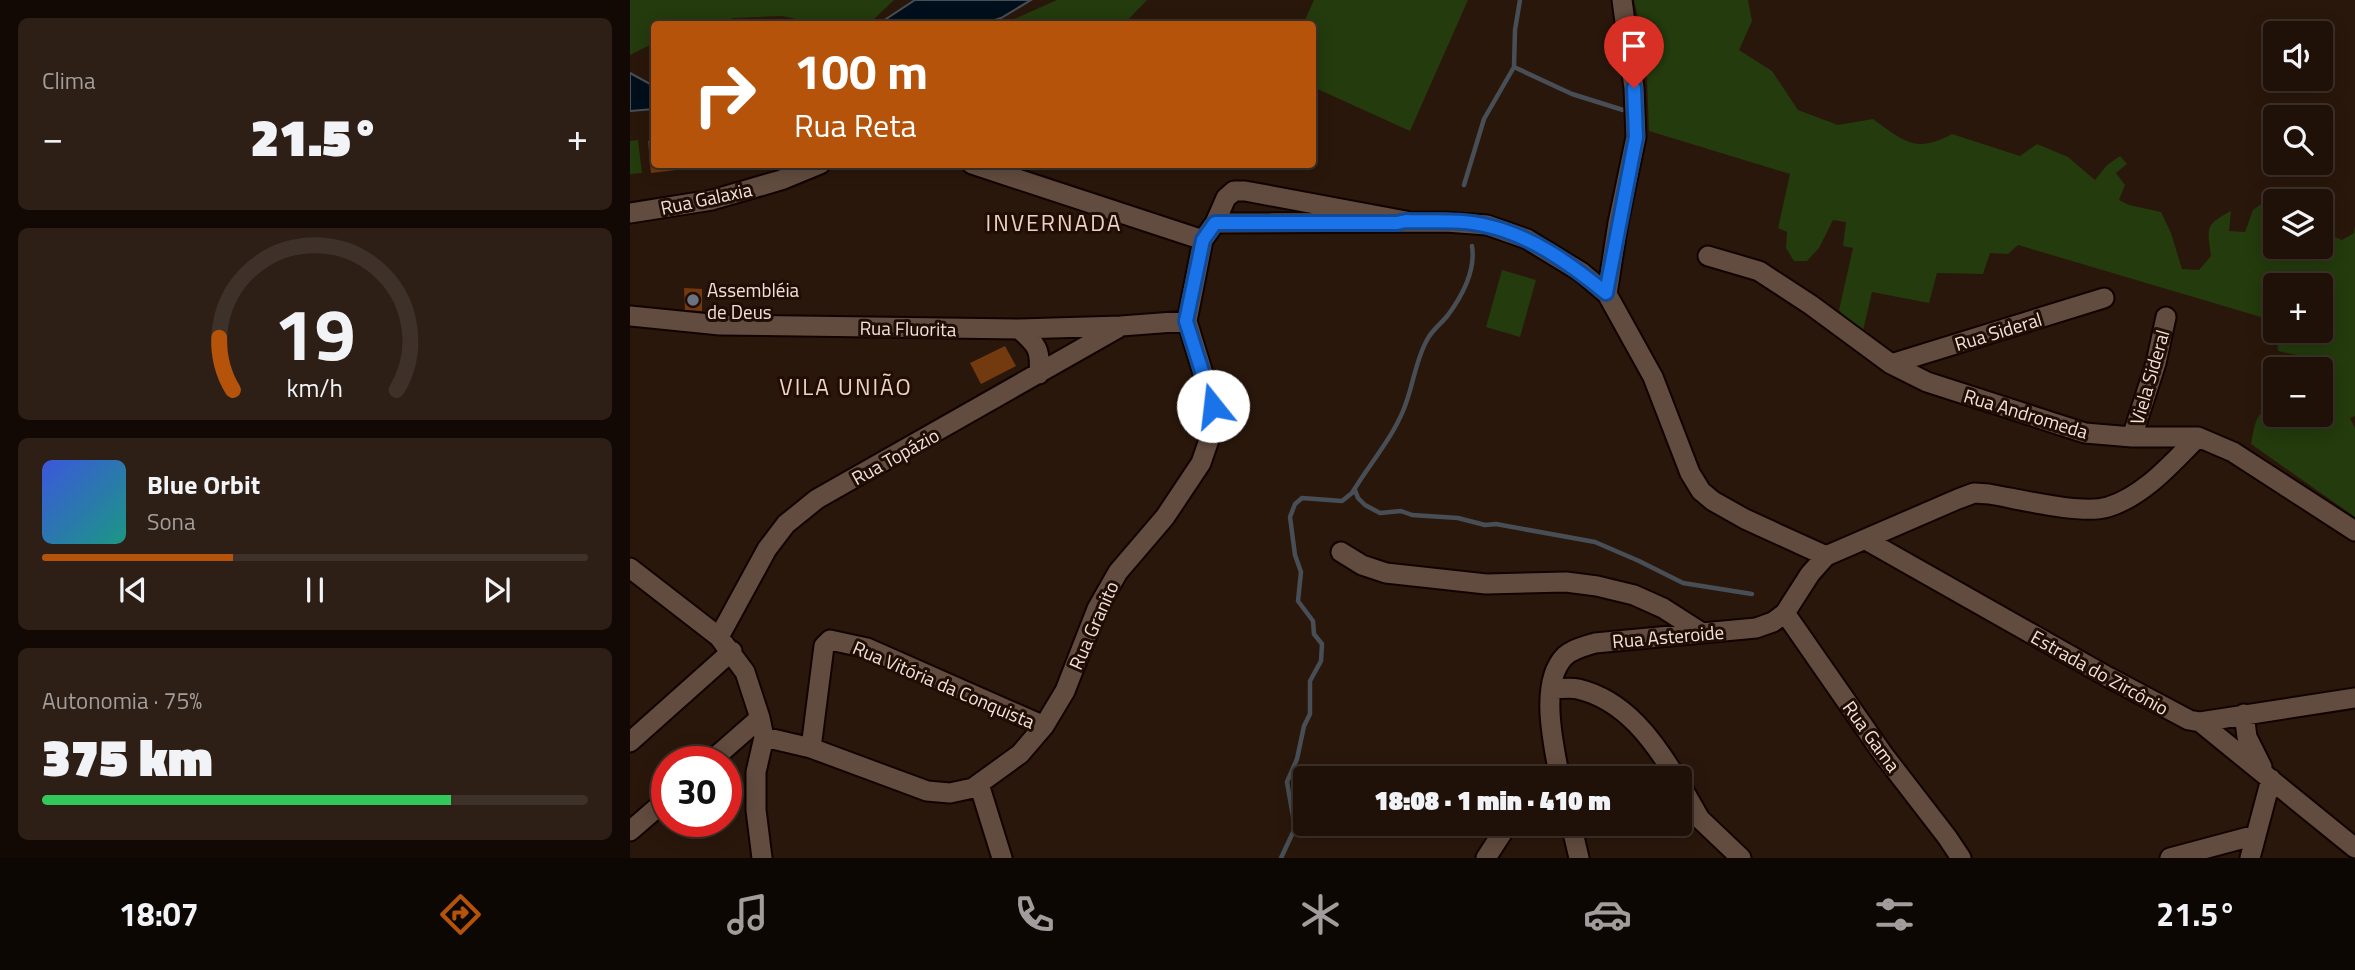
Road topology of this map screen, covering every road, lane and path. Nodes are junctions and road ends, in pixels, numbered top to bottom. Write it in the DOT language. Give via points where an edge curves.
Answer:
graph roads {
  1 [pos="1622,0"];
  2 [pos="810,168"];
  3 [pos="984,168"];
  4 [pos="630,213"];
  5 [pos="1406,221"];
  6 [pos="1215,223"];
  7 [pos="1203,240"];
  8 [pos="1708,256"];
  9 [pos="1606,293"];
  10 [pos="2104,298"];
  11 [pos="630,316"];
  12 [pos="2166,317"];
  13 [pos="1186,321"];
  14 [pos="1121,327"];
  15 [pos="1019,329"];
  16 [pos="1891,364"];
  17 [pos="1039,374"];
  18 [pos="2132,437"];
  19 [pos="2198,437"];
  20 [pos="2355,531"];
  21 [pos="1866,540"];
  22 [pos="1341,552"];
  23 [pos="1826,556"];
  24 [pos="630,568"];
  25 [pos="1785,613"];
  26 [pos="1702,633"];
  27 [pos="725,644"];
  28 [pos="1551,689"];
  29 [pos="2355,698"];
  30 [pos="2244,714"];
  31 [pos="2200,722"];
  32 [pos="1044,726"];
  33 [pos="762,728"];
  34 [pos="631,739"];
  35 [pos="734,746"];
  36 [pos="811,748"];
  37 [pos="1557,766"];
  38 [pos="1669,766"];
  39 [pos="2269,777"];
  40 [pos="979,784"];
  41 [pos="1692,805"];
  42 [pos="651,813"];
  43 [pos="630,831"];
  44 [pos="2256,835"];
  45 [pos="1500,836"];
  46 [pos="1574,836"];
  47 [pos="2355,848"];
  48 [pos="762,858"];
  49 [pos="1002,858"];
  50 [pos="1486,858"];
  51 [pos="1579,858"];
  52 [pos="1741,858"];
  53 [pos="1961,858"];
  54 [pos="2171,858"];
  55 [pos="2250,858"];
  1 -- 9 [label="street" via="1636,137"];
  2 -- 4 [label="street, Rua Galaxia" via="712,200"];
  3 -- 7 [label="street"];
  5 -- 6 [label="street"];
  5 -- 6 [label="street" via="1234,191"];
  5 -- 9 [label="street" via="1487,225 1527,239"];
  6 -- 7 [label="street"];
  7 -- 13 [label="street, Rua Granito"];
  8 -- 16 [label="street, Rua Andromeda" via="1759,271"];
  9 -- 23 [label="street" via="1653,377 1701,491 1745,519"];
  10 -- 16 [label="street, Rua Sideral"];
  11 -- 15 [label="street, Rua Fluorita" via="720,325"];
  12 -- 18 [label="street, Viela Sideral"];
  13 -- 14 [label="street, Rua Fluorita"];
  13 -- 32 [label="street, Rua Granito" via="1213,406 1201,463 1165,517 1118,572 1097,609 1065,691"];
  14 -- 15 [label="street, Rua Fluorita"];
  14 -- 17 [label="street, Rua Topázio"];
  15 -- 17 [label="street" via="1038,349"];
  16 -- 18 [label="street, Rua Andromeda" via="1927,382 2047,422 2085,433"];
  17 -- 27 [label="street, Rua Topázio" via="817,499 786,524 767,549"];
  18 -- 19 [label="street, Rua Andromeda"];
  19 -- 20 [label="street, Rua Andromeda" via="2233,452"];
  19 -- 21 [label="street" via="2152,481 2107,507 2083,509 1974,493"];
  21 -- 23 [label="street"];
  21 -- 31 [label="street, Estrada do Zircônio" via="2108,677"];
  22 -- 26 [label="street" via="1386,573 1486,584 1597,586 1634,595"];
  23 -- 25 [label="street"];
  24 -- 27 [label="street"];
  25 -- 26 [label="street, Rua Asteroide" via="1756,628"];
  25 -- 53 [label="street, Rua Gama"];
  26 -- 28 [label="street, Rua Asteroide" via="1595,643 1572,651 1556,670"];
  27 -- 33 [label="street" via="745,672"];
  27 -- 34 [label="street, Rua Topázio"];
  28 -- 37 [label="street, Rua Asteroide"];
  28 -- 38 [label="street" via="1578,689 1634,719"];
  29 -- 30 [label="street"];
  30 -- 31 [label="street"];
  30 -- 39 [label="street" via="2247,737"];
  31 -- 39 [label="street, Estrada do Zircônio"];
  32 -- 36 [label="street, Rua Vitória da Conquista" via="867,648 830,640 824,646"];
  32 -- 40 [label="street, Rua Granito" via="1020,754"];
  33 -- 35 [label="street"];
  33 -- 36 [label="street, Rua Granito"];
  33 -- 48 [label="street" via="756,772"];
  36 -- 40 [label="street, Rua Granito" via="927,792 950,793"];
  39 -- 44 [label="street"];
  39 -- 47 [label="street, Estrada do Zircônio"];
  40 -- 49 [label="street"];
  41 -- 52 [label="street" via="1700,819"];
  42 -- 43 [label="street"];
  44 -- 54 [label="street"];
  44 -- 55 [label="street"];
  45 -- 50 [label="street"];
  46 -- 51 [label="street"];
}
